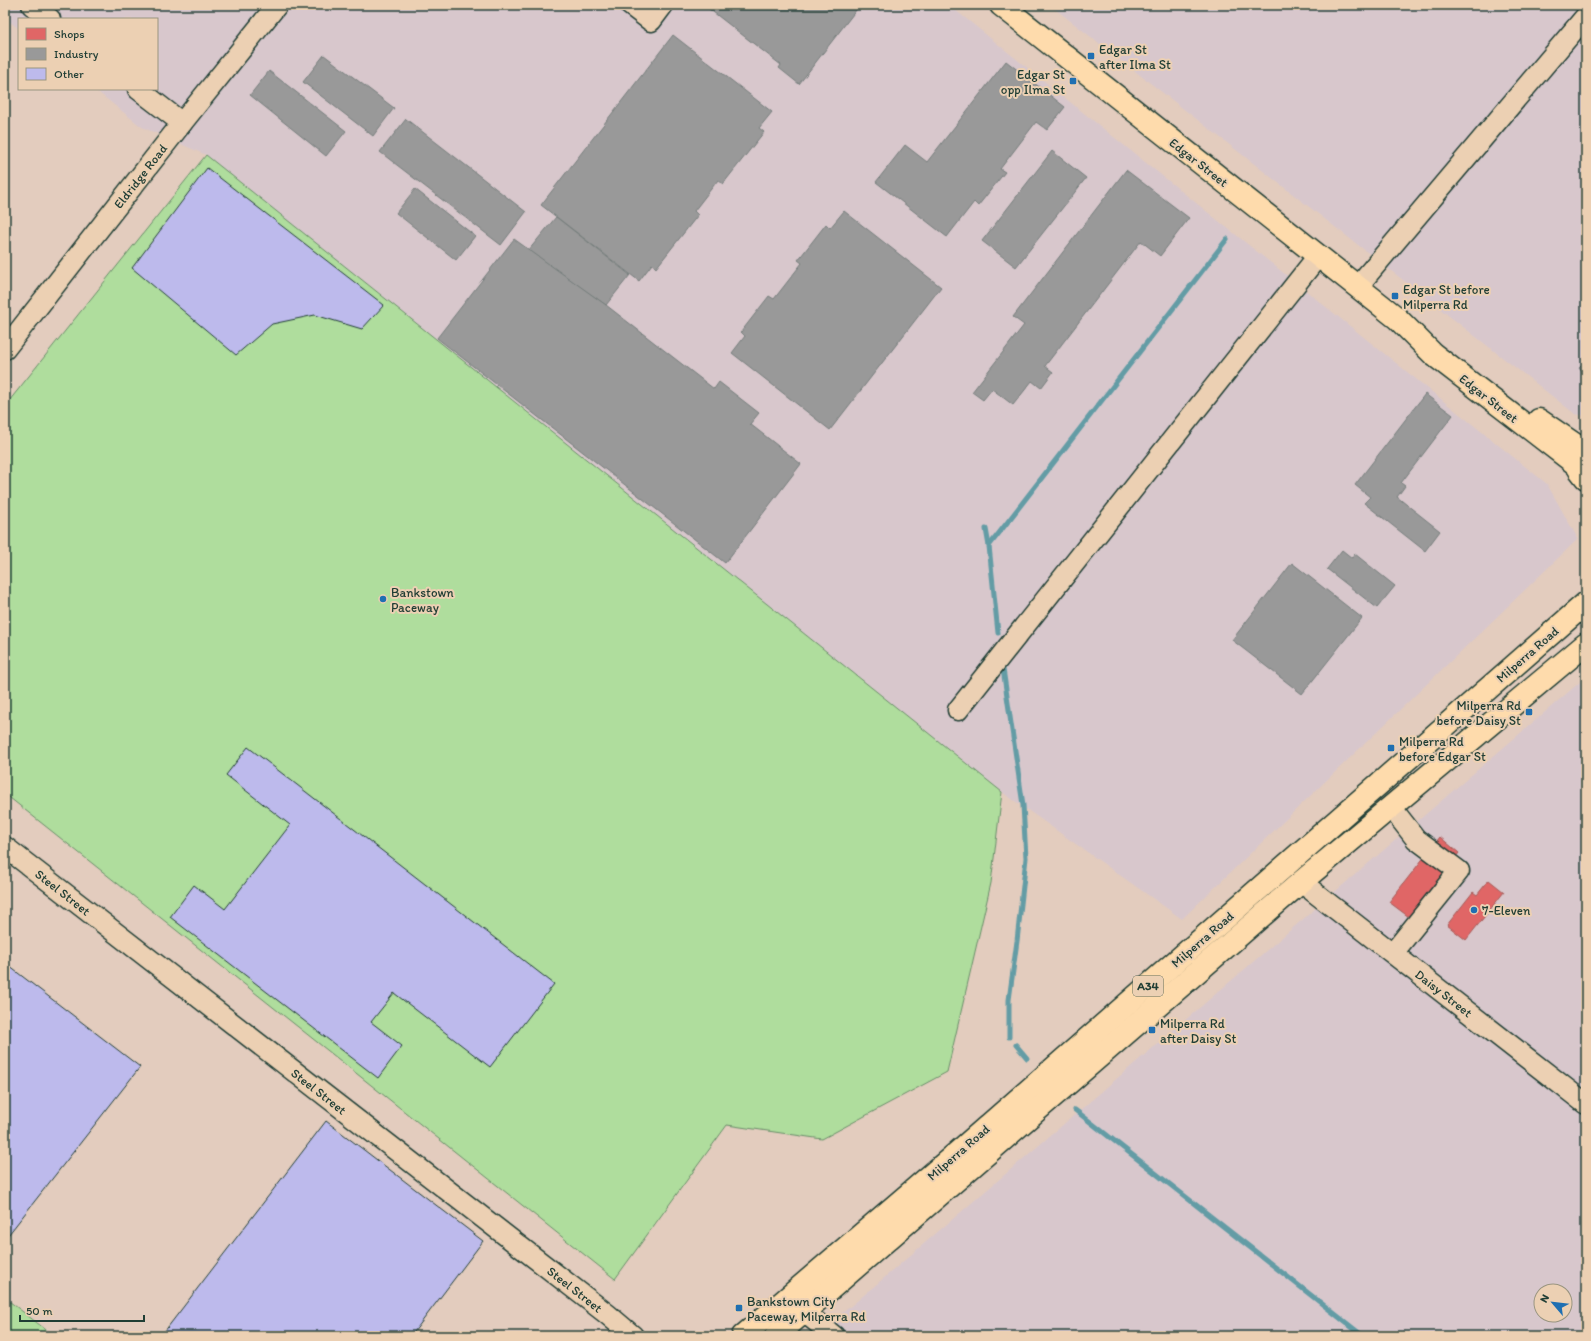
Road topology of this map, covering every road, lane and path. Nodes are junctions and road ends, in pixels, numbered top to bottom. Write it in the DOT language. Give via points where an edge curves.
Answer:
graph roads {
  1 [pos="32,5"];
  2 [pos="277,5"];
  3 [pos="630,5"];
  4 [pos="663,5"];
  5 [pos="1001,5"];
  6 [pos="1586,16"];
  7 [pos="49,18"];
  8 [pos="139,90"];
  9 [pos="182,123"];
  10 [pos="1318,256"];
  11 [pos="1357,287"];
  12 [pos="5,349"];
  13 [pos="1584,461"];
  14 [pos="1586,603"];
  15 [pos="1586,644"];
  16 [pos="958,710"];
  17 [pos="1391,807"];
  18 [pos="5,847"];
  19 [pos="1301,882"];
  20 [pos="1393,953"];
  21 [pos="1586,1104"];
  22 [pos="804,1312"];
  23 [pos="633,1336"];
  24 [pos="743,1336"];
  25 [pos="776,1336"];
  26 [pos="834,1336"];
  1 -- 7 [label="street"];
  2 -- 9 [label="street, Eldridge Road"];
  3 -- 4 [label="street" via="650,21"];
  5 -- 10 [label="main road, Edgar Street"];
  6 -- 11 [label="street"];
  8 -- 9 [label="street"];
  9 -- 12 [label="street, Eldridge Road"];
  10 -- 11 [label="main road, Edgar Street"];
  10 -- 16 [label="street"];
  11 -- 13 [label="main road, Edgar Street" via="1397,318 1433,354"];
  14 -- 24 [label="main road, Milperra Road / A34" via="959,1151"];
  15 -- 17 [label="main road, Milperra Road / A34"];
  17 -- 19 [label="main road, Milperra Road / A34"];
  17 -- 20 [label="street" via="1416,839 1459,871"];
  18 -- 23 [label="street, Steel Street"];
  19 -- 20 [label="street, Daisy Street"];
  19 -- 22 [label="main road, Milperra Road / A34"];
  20 -- 21 [label="street, Daisy Street"];
  22 -- 25 [label="main road, Milperra Road / A34"];
  22 -- 26 [label="street"];
}
